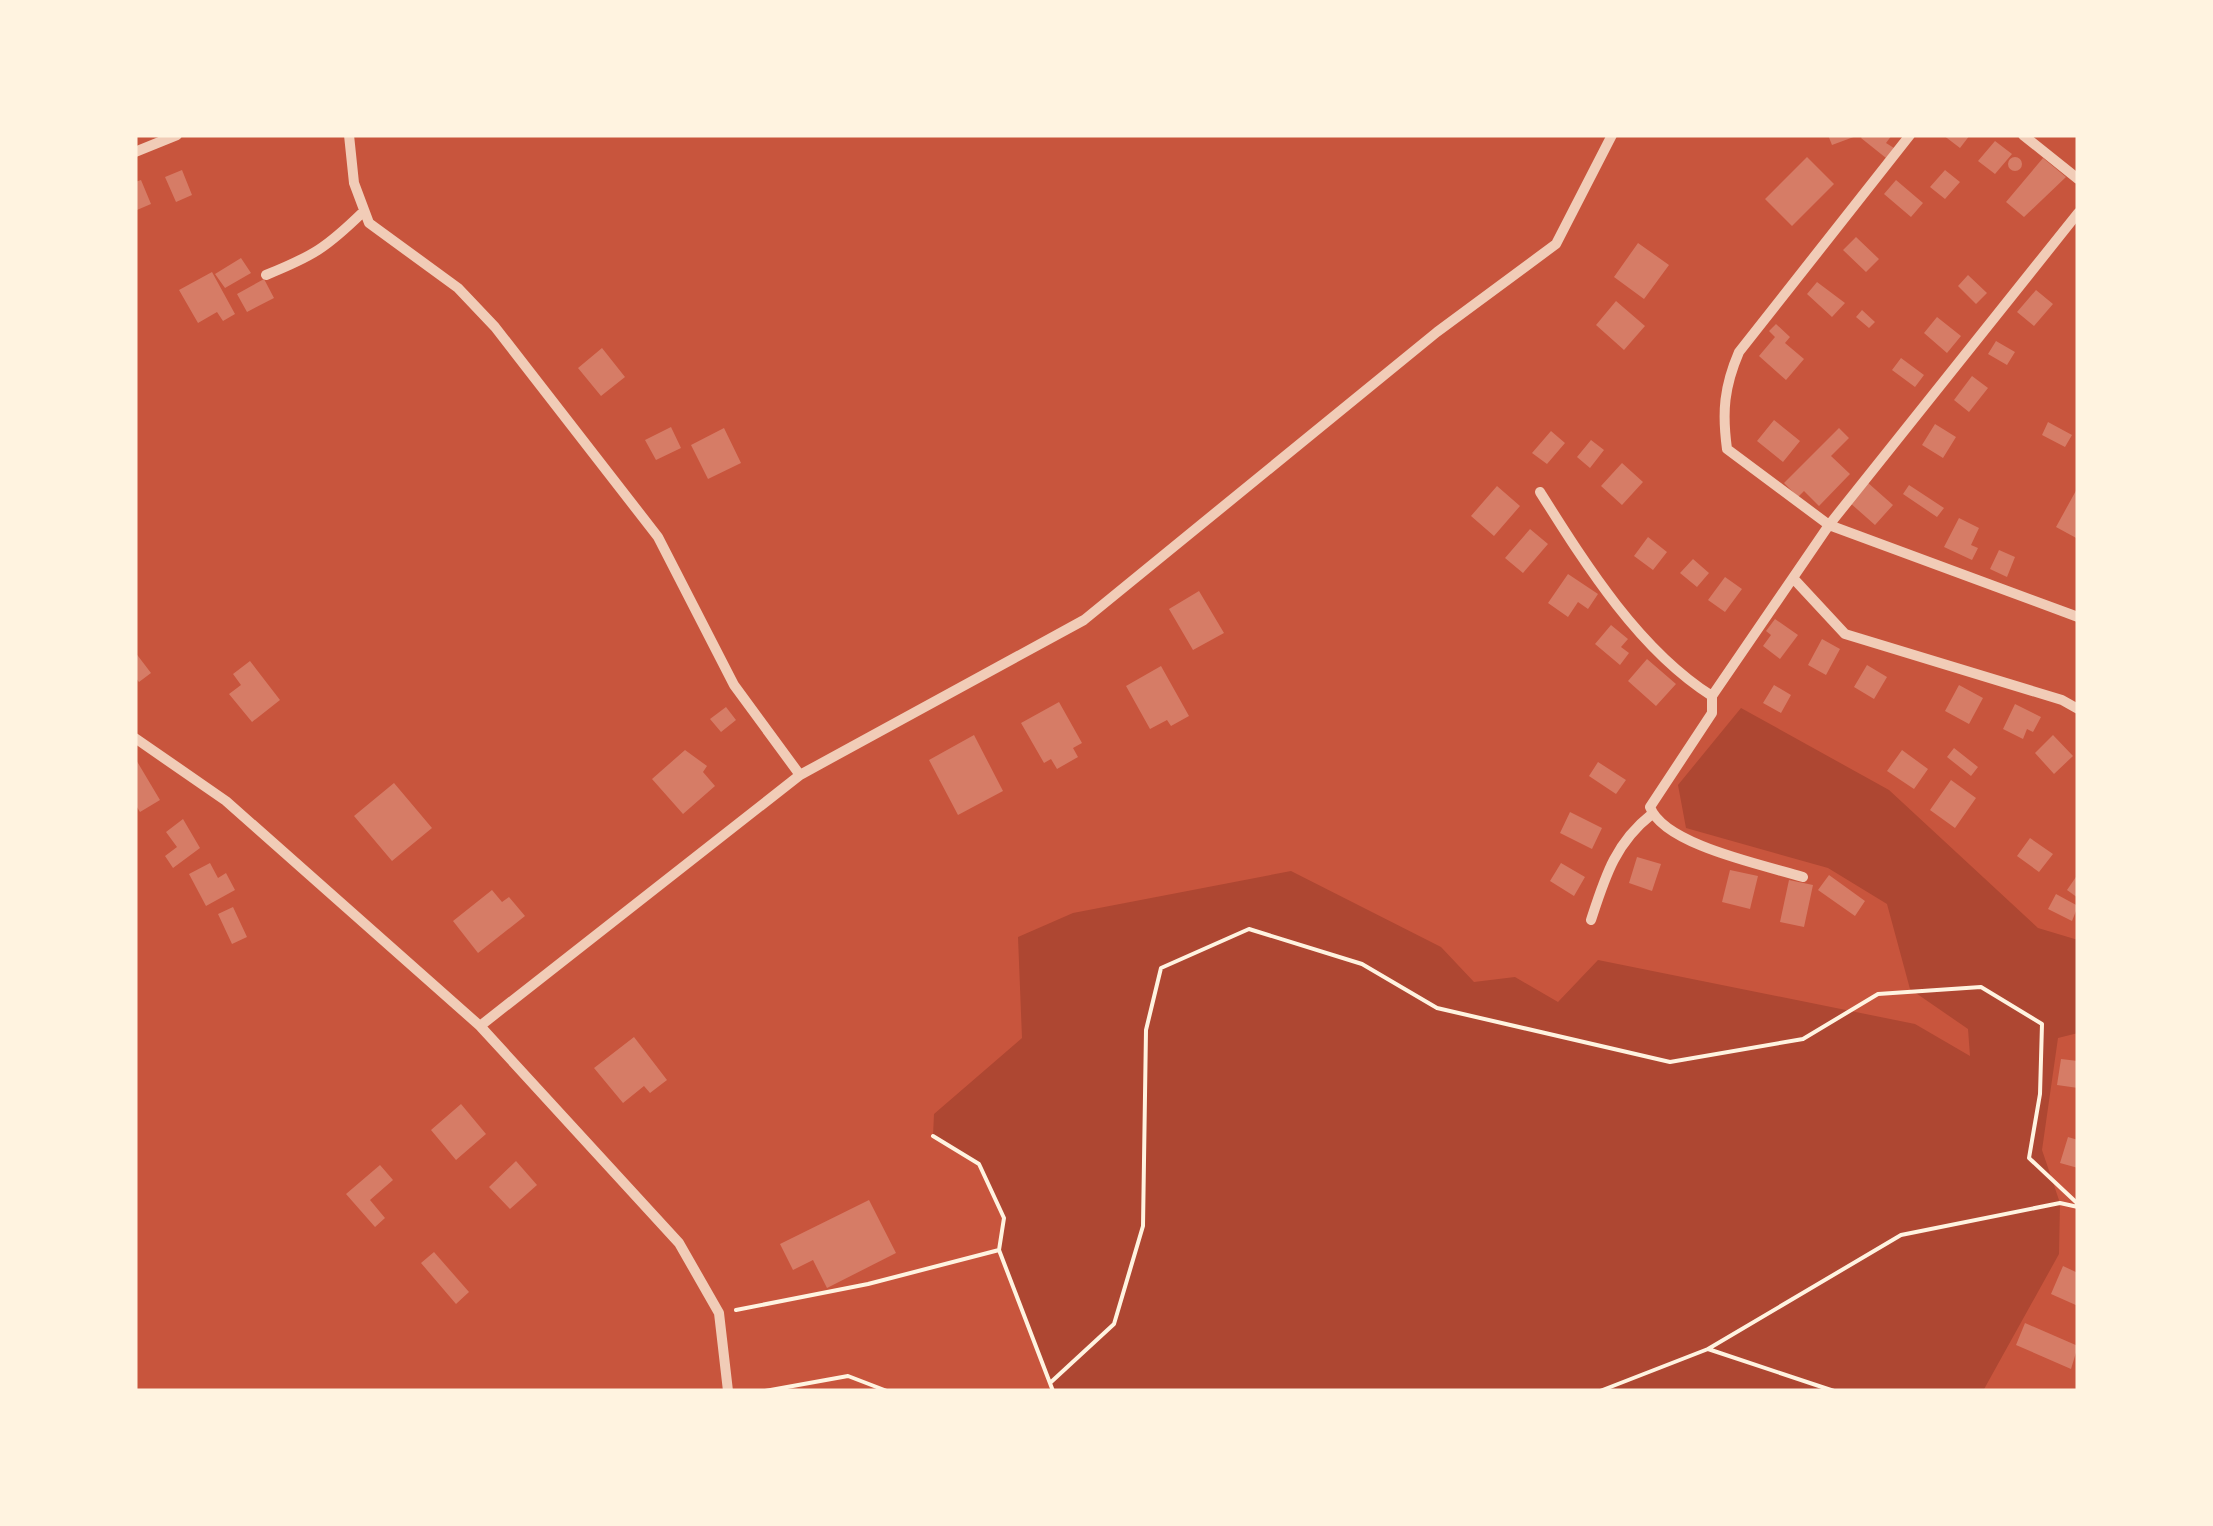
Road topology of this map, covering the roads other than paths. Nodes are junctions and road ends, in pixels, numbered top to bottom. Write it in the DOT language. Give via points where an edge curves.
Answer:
graph roads {
  1 [pos="177,135"];
  2 [pos="349,135"];
  3 [pos="1612,135"];
  4 [pos="1910,135"];
  5 [pos="2024,135"];
  6 [pos="135,152"];
  7 [pos="2078,178"];
  8 [pos="363,212"];
  9 [pos="2078,214"];
  10 [pos="266,276"];
  11 [pos="1540,492"];
  12 [pos="1829,526"];
  13 [pos="1793,578"];
  14 [pos="2078,616"];
  15 [pos="1712,696"];
  16 [pos="2078,710"];
  17 [pos="135,738"];
  18 [pos="800,775"];
  19 [pos="1652,814"];
  20 [pos="1803,877"];
  21 [pos="1591,920"];
  22 [pos="480,1026"];
  23 [pos="728,1391"];
  1 -- 6 [label="street"];
  2 -- 8 [label="street"];
  3 -- 18 [label="street" via="1556,244 1437,332 1084,620"];
  4 -- 12 [label="street" via="1739,352 1726,382 1726,449"];
  5 -- 7 [label="street"];
  8 -- 10 [label="street" via="316,255"];
  8 -- 18 [label="street" via="368,223 458,288 496,327 658,537 734,685"];
  9 -- 12 [label="street"];
  11 -- 15 [label="street" via="1630,618 1685,679"];
  12 -- 13 [label="street"];
  12 -- 14 [label="street"];
  13 -- 15 [label="street"];
  13 -- 16 [label="street" via="1845,634 1954,664"];
  15 -- 19 [label="street" via="1712,713 1650,807"];
  17 -- 22 [label="street" via="226,801"];
  18 -- 22 [label="street"];
  19 -- 20 [label="street" via="1680,837"];
  19 -- 21 [label="street" via="1612,858"];
  22 -- 23 [label="street" via="679,1242 720,1313"];
}
